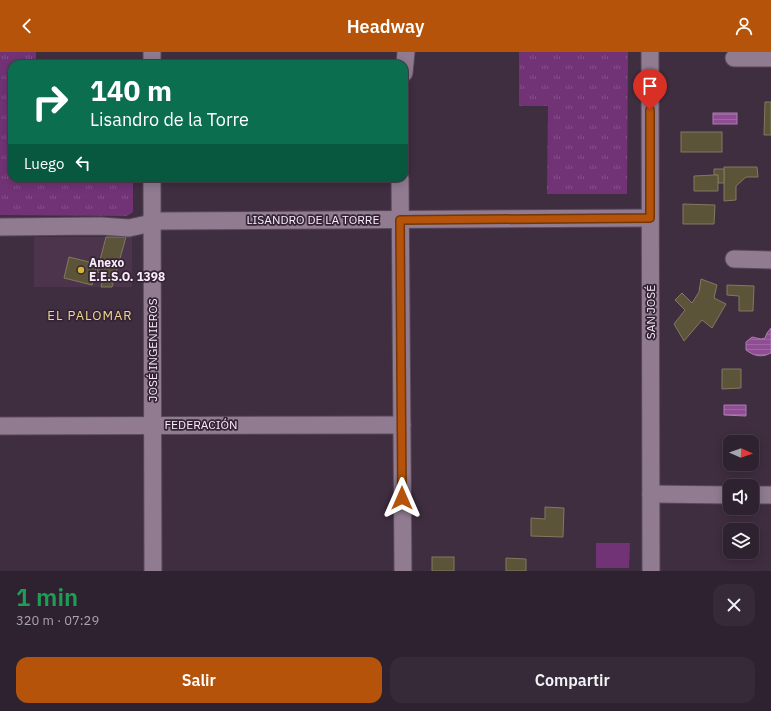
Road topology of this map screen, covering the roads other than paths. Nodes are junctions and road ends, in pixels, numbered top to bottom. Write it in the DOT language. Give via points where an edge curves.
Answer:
graph roads {
  1 [pos="650,52"];
  2 [pos="734,58"];
  3 [pos="771,58"];
  4 [pos="152,182"];
  5 [pos="400,182"];
  6 [pos="650,218"];
  7 [pos="400,220"];
  8 [pos="153,223"];
  9 [pos="0,227"];
  10 [pos="734,259"];
  11 [pos="771,260"];
  12 [pos="402,425"];
  13 [pos="0,426"];
  14 [pos="153,426"];
  15 [pos="651,494"];
  16 [pos="723,495"];
  17 [pos="759,495"];
  18 [pos="771,495"];
  19 [pos="153,571"];
  20 [pos="403,571"];
  21 [pos="652,571"];
  1 -- 6 [label="street, SAN JOSÉ"];
  2 -- 3 [label="street"];
  4 -- 8 [label="street, JOSÉ INGENIEROS"];
  5 -- 7 [label="street"];
  6 -- 7 [label="street, LISANDRO DE LA TORRE"];
  6 -- 15 [label="street, SAN JOSÉ"];
  7 -- 8 [label="street, LISANDRO DE LA TORRE"];
  7 -- 12 [label="street"];
  8 -- 9 [label="street, LISANDRO DE LA TORRE" via="130,228"];
  8 -- 14 [label="street, JOSÉ INGENIEROS"];
  10 -- 11 [label="street"];
  12 -- 14 [label="street, FEDERACIÓN"];
  12 -- 20 [label="street"];
  13 -- 14 [label="street, FEDERACIÓN"];
  14 -- 19 [label="street, JOSÉ INGENIEROS"];
  15 -- 16 [label="street"];
  15 -- 21 [label="street, SAN JOSÉ"];
  17 -- 18 [label="street"];
}
